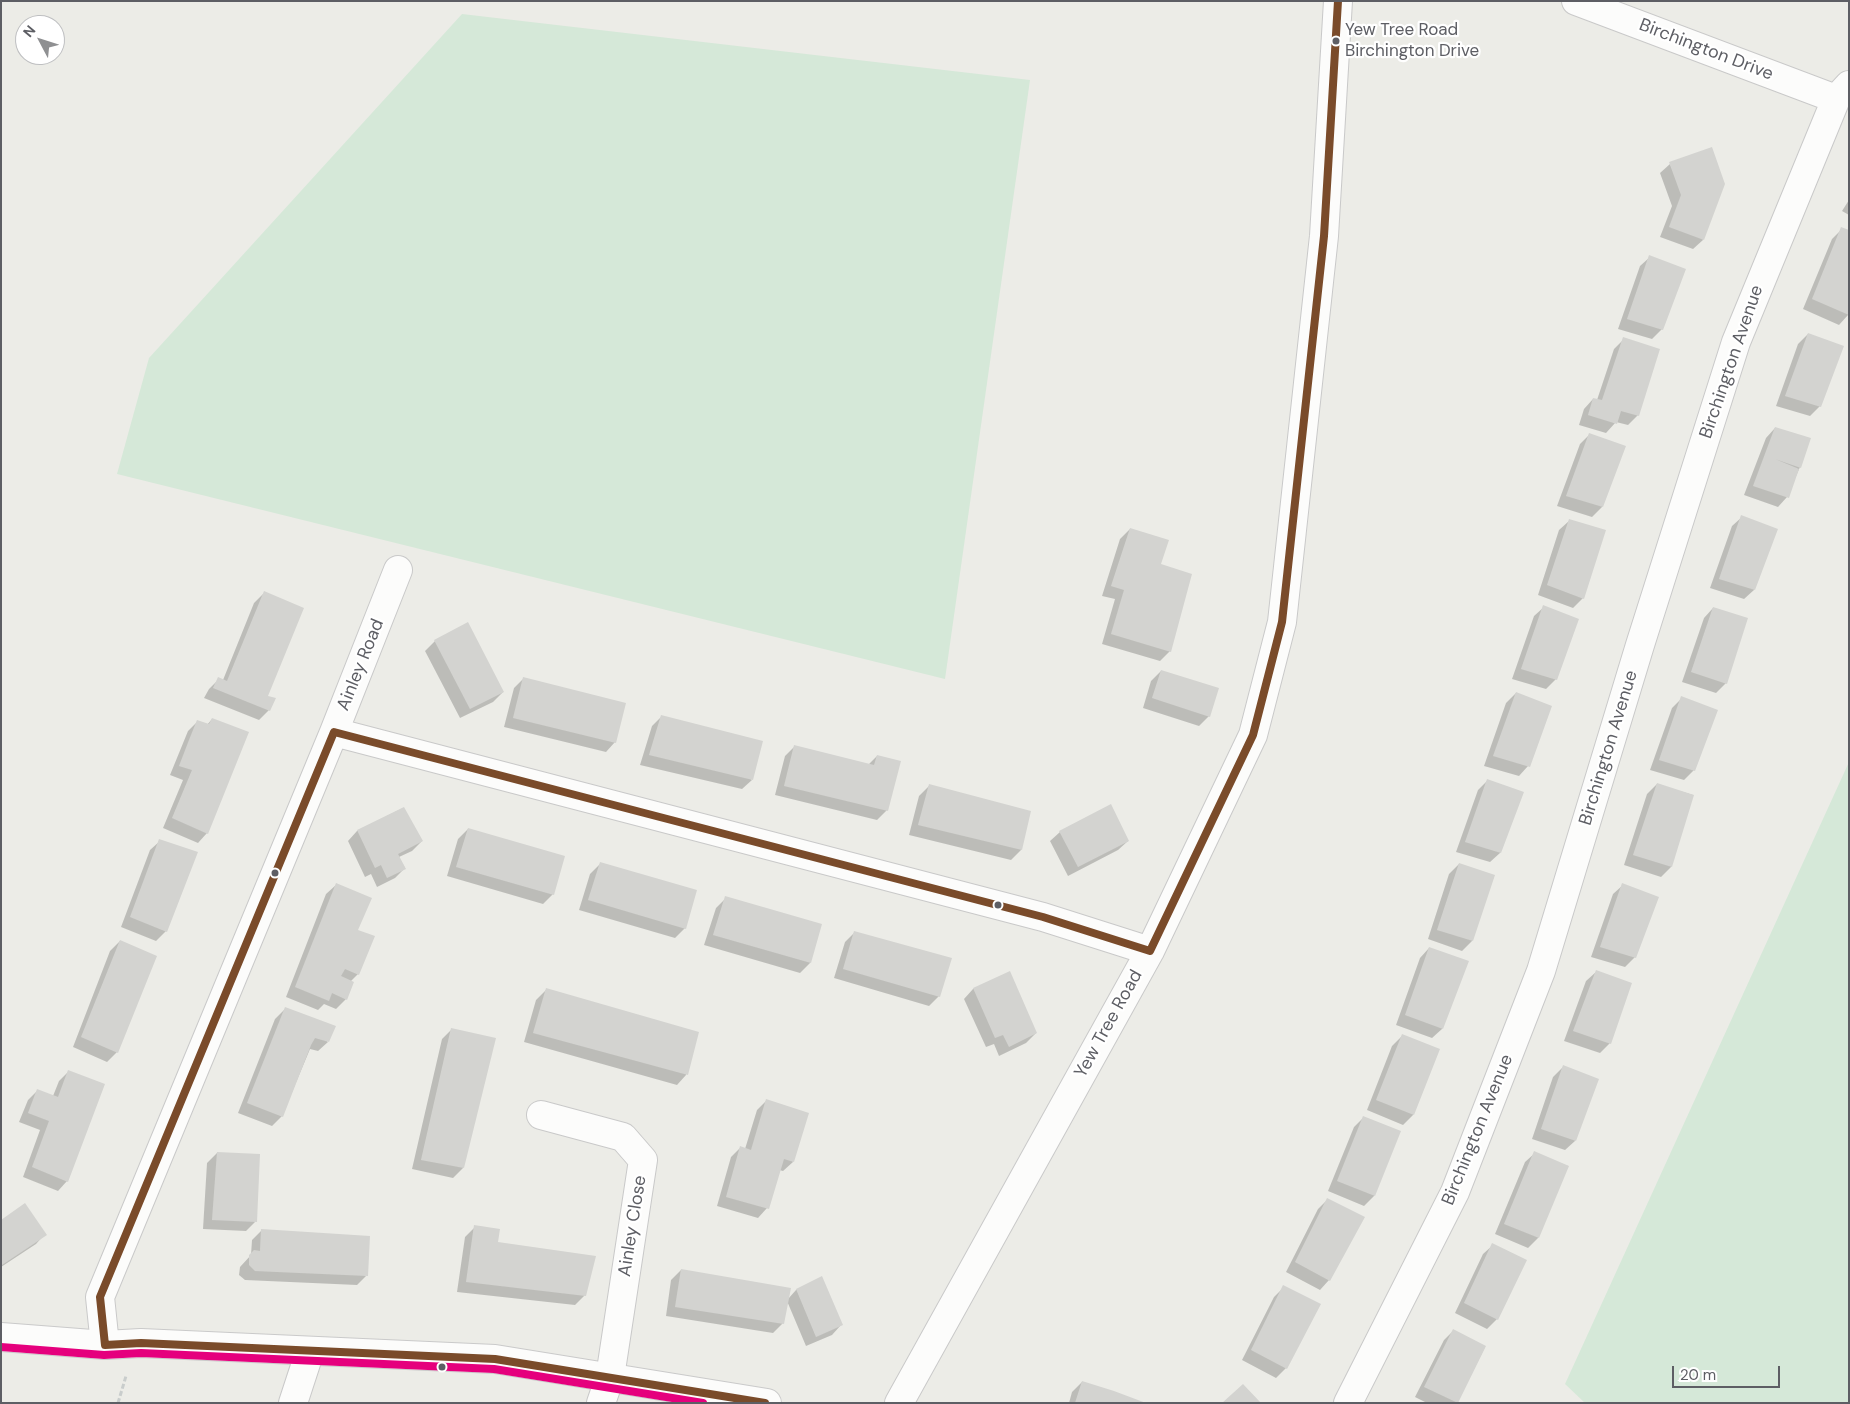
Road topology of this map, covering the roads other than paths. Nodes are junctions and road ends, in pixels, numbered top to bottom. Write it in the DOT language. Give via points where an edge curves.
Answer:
graph roads {
  1 [pos="1338,1"];
  2 [pos="1576,1"];
  3 [pos="1842,92"];
  4 [pos="398,570"];
  5 [pos="334,732"];
  6 [pos="1150,951"];
  7 [pos="541,1115"];
  8 [pos="1,1337"];
  9 [pos="105,1345"];
  10 [pos="310,1351"];
  11 [pos="610,1376"];
  12 [pos="293,1403"];
  13 [pos="601,1403"];
  14 [pos="767,1403"];
  15 [pos="899,1403"];
  16 [pos="1348,1403"];
  1 -- 6 [label="street, Yew Tree Road" via="1324,236 1282,622 1253,735"];
  2 -- 3 [label="street, Birchington Drive"];
  3 -- 16 [label="street, Birchington Avenue" via="1736,342 1541,971 1455,1192"];
  4 -- 5 [label="street, Ainley Road"];
  5 -- 6 [label="street" via="1043,916"];
  5 -- 9 [label="street, Ainley Road" via="100,1297"];
  6 -- 15 [label="street, Yew Tree Road"];
  7 -- 11 [label="street, Ainley Close" via="623,1137 643,1160"];
  8 -- 9 [label="street"];
  9 -- 10 [label="street" via="141,1343"];
  10 -- 11 [label="street" via="495,1360"];
  10 -- 12 [label="street"];
  11 -- 13 [label="street, Ainley Close"];
  11 -- 14 [label="street"];
}
